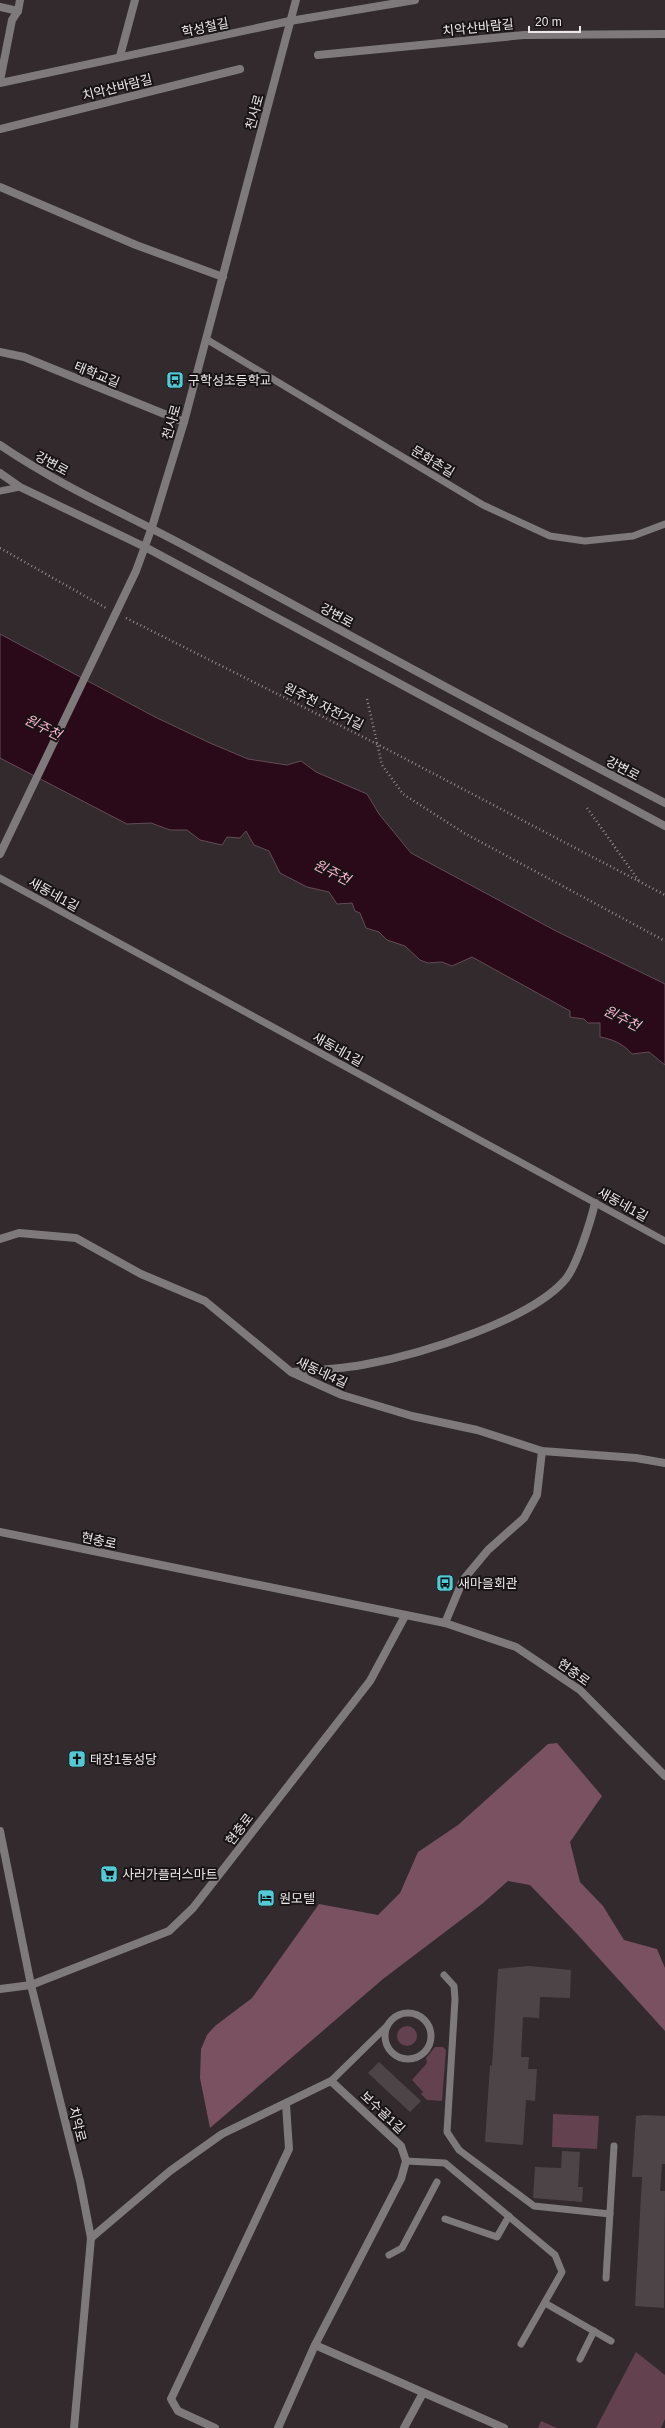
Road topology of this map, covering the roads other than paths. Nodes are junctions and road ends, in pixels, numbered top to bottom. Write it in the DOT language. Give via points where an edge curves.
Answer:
graph roads {
  1 [pos="20,0"];
  2 [pos="135,0"];
  3 [pos="296,0"];
  4 [pos="415,0"];
  5 [pos="0,7"];
  6 [pos="18,11"];
  7 [pos="290,21"];
  8 [pos="665,34"];
  9 [pos="318,55"];
  10 [pos="120,56"];
  11 [pos="240,69"];
  12 [pos="0,82"];
  13 [pos="0,128"];
  14 [pos="0,187"];
  15 [pos="222,277"];
  16 [pos="206,339"];
  17 [pos="0,352"];
  18 [pos="184,422"];
  19 [pos="0,445"];
  20 [pos="0,473"];
  21 [pos="20,487"];
  22 [pos="0,491"];
  23 [pos="665,524"];
  24 [pos="152,527"];
  25 [pos="145,547"];
  26 [pos="665,803"];
  27 [pos="665,826"];
  28 [pos="0,854"];
  29 [pos="0,878"];
  30 [pos="596,1202"];
  31 [pos="0,1239"];
  32 [pos="665,1241"];
  33 [pos="291,1372"];
  34 [pos="542,1451"];
  35 [pos="665,1463"];
  36 [pos="0,1532"];
  37 [pos="405,1616"];
  38 [pos="445,1623"];
  39 [pos="665,1776"];
  40 [pos="0,1831"];
  41 [pos="444,1975"];
  42 [pos="31,1985"];
  43 [pos="0,1989"];
  44 [pos="388,2025"];
  45 [pos="331,2081"];
  46 [pos="286,2104"];
  47 [pos="614,2146"];
  48 [pos="406,2161"];
  49 [pos="437,2182"];
  50 [pos="610,2214"];
  51 [pos="508,2216"];
  52 [pos="445,2219"];
  53 [pos="91,2238"];
  54 [pos="389,2255"];
  55 [pos="606,2278"];
  56 [pos="545,2303"];
  57 [pos="594,2331"];
  58 [pos="611,2341"];
  59 [pos="521,2344"];
  60 [pos="315,2345"];
  61 [pos="580,2360"];
  62 [pos="423,2393"];
  63 [pos="74,2428"];
  64 [pos="215,2428"];
  65 [pos="278,2428"];
  66 [pos="404,2428"];
  67 [pos="504,2428"];
  1 -- 6 [label="street"];
  2 -- 10 [label="street"];
  3 -- 7 [label="street, 천사로"];
  4 -- 7 [label="street, 학성철길"];
  5 -- 6 [label="street"];
  6 -- 12 [label="street" via="12,20"];
  7 -- 10 [label="street, 학성철길"];
  7 -- 15 [label="street, 천사로"];
  8 -- 9 [label="street, 치악산바람길" via="524,35"];
  10 -- 12 [label="street, 학성철길"];
  11 -- 13 [label="street, 치악산바람길"];
  14 -- 15 [label="street" via="136,245"];
  15 -- 16 [label="street, 천사로"];
  16 -- 18 [label="street, 천사로"];
  16 -- 23 [label="lane, 문화촌길" via="483,505 550,536 585,541 633,536"];
  17 -- 18 [label="street, 태학교길" via="24,356"];
  18 -- 24 [label="street, 천사로"];
  19 -- 24 [label="street, 강변로" via="99,503"];
  20 -- 21 [label="street"];
  21 -- 22 [label="lane"];
  21 -- 25 [label="street"];
  24 -- 25 [label="street, 천사로"];
  24 -- 26 [label="street, 강변로" via="454,693"];
  25 -- 27 [label="street"];
  25 -- 28 [label="street, 천사로" via="136,571"];
  29 -- 30 [label="lane, 새동네1길"];
  30 -- 32 [label="lane, 새동네1길"];
  30 -- 33 [label="street" via="589,1228 565,1281 538,1302 494,1325 430,1348 367,1364"];
  31 -- 33 [label="street, 새동네4길" via="19,1233 76,1238 141,1274 206,1301"];
  33 -- 34 [label="street, 새동네4길" via="342,1395 412,1416 477,1430"];
  34 -- 35 [label="street, 새동네4길" via="636,1458"];
  34 -- 38 [label="street" via="537,1495 524,1518 488,1550 463,1580"];
  36 -- 37 [label="street, 현충로"];
  37 -- 38 [label="street, 현충로"];
  37 -- 42 [label="street, 현충로" via="370,1681 193,1908 169,1931"];
  38 -- 39 [label="street, 현충로" via="516,1647 580,1690"];
  40 -- 42 [label="street, 치악로"];
  41 -- 50 [label="lane" via="454,1986 455,1999 447,2132 459,2150 534,2206"];
  42 -- 43 [label="street, 현충로"];
  42 -- 53 [label="street, 치악로" via="80,2181"];
  44 -- 44 [label="lane" via="386,2044 398,2057 416,2058 424,2054 430,2046 431,2028 419,2015 401,2014"];
  44 -- 45 [label="lane"];
  45 -- 46 [label="street"];
  45 -- 48 [label="street, 보수골1길" via="402,2146"];
  46 -- 53 [label="street" via="216,2139 170,2171"];
  46 -- 64 [label="street" via="290,2149 170,2399 178,2411"];
  47 -- 50 [label="lane"];
  48 -- 51 [label="lane" via="445,2163"];
  48 -- 60 [label="street" via="401,2179"];
  49 -- 54 [label="lane" via="402,2248"];
  50 -- 55 [label="lane"];
  51 -- 52 [label="lane" via="497,2237"];
  51 -- 56 [label="lane" via="555,2255 562,2272"];
  53 -- 63 [label="street, 치악로"];
  56 -- 57 [label="lane"];
  56 -- 59 [label="lane"];
  57 -- 58 [label="lane"];
  57 -- 61 [label="lane"];
  60 -- 62 [label="street"];
  60 -- 65 [label="street"];
  62 -- 66 [label="street"];
  62 -- 67 [label="street"];
}
